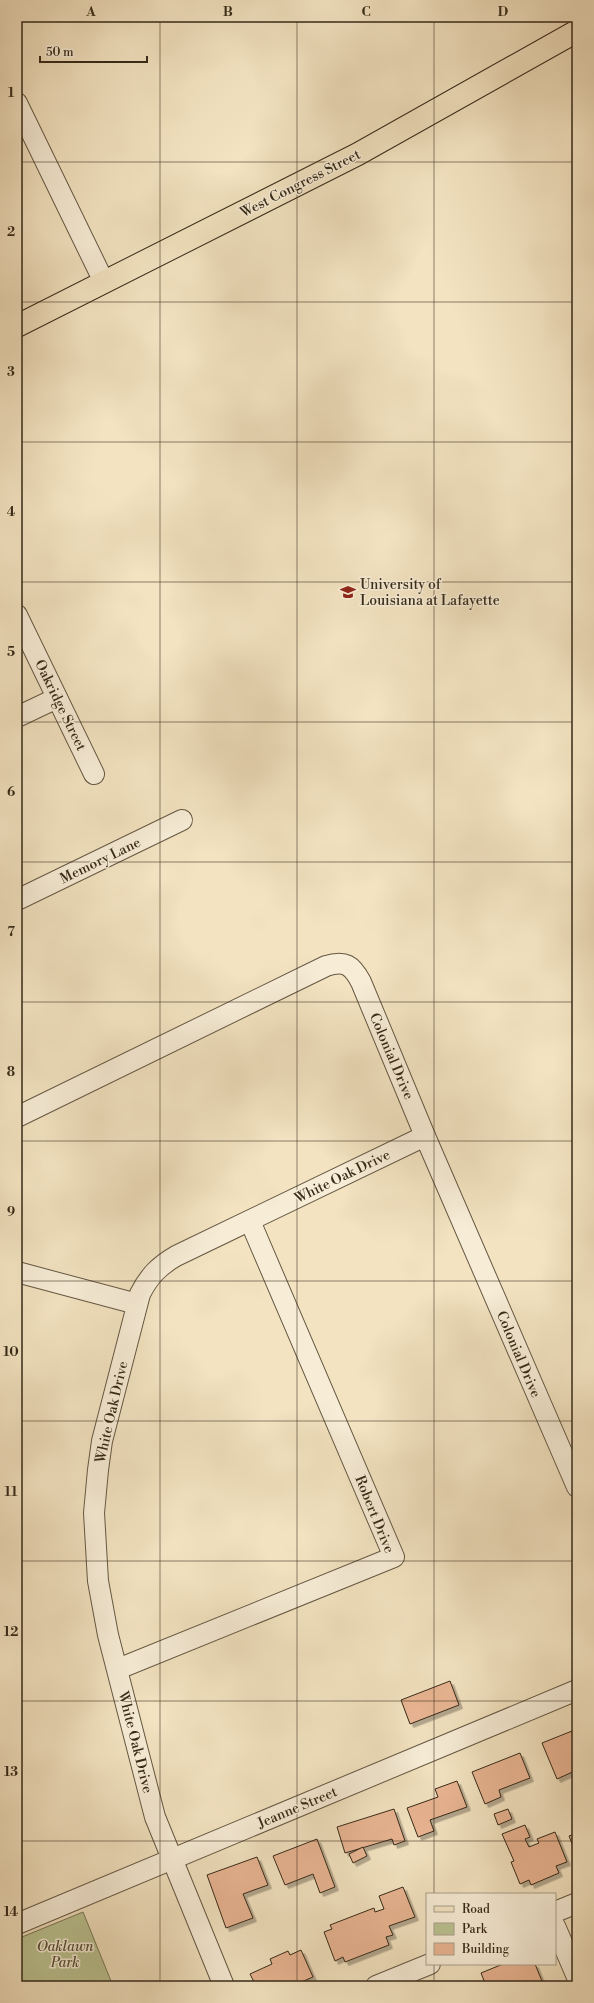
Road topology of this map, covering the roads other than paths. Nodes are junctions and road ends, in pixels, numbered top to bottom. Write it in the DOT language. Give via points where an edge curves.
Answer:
graph roads {
  1 [pos="577,31"];
  2 [pos="17,103"];
  3 [pos="104,282"];
  4 [pos="17,326"];
  5 [pos="17,615"];
  6 [pos="57,698"];
  7 [pos="17,717"];
  8 [pos="94,774"];
  9 [pos="182,820"];
  10 [pos="17,900"];
  11 [pos="17,1117"];
  12 [pos="425,1136"];
  13 [pos="250,1221"];
  14 [pos="17,1272"];
  15 [pos="137,1304"];
  16 [pos="577,1487"];
  17 [pos="118,1668"];
  18 [pos="577,1690"];
  19 [pos="172,1860"];
  20 [pos="577,1903"];
  21 [pos="556,1912"];
  22 [pos="17,1924"];
  23 [pos="556,1928"];
  24 [pos="428,1965"];
  25 [pos="577,1977"];
  26 [pos="224,1986"];
  27 [pos="376,1986"];
  1 -- 3 [label="main road, West Congress Street" via="358,154"];
  2 -- 3 [label="street"];
  3 -- 4 [label="main road, West Congress Street"];
  5 -- 6 [label="street, Oakridge Street"];
  6 -- 7 [label="street"];
  6 -- 8 [label="street, Oakridge Street"];
  9 -- 10 [label="street, Memory Lane"];
  11 -- 12 [label="street, Colonial Drive" via="326,966 342,962 348,965 361,982"];
  12 -- 13 [label="street, White Oak Drive"];
  12 -- 16 [label="street, Colonial Drive"];
  13 -- 15 [label="street, White Oak Drive" via="164,1263 147,1279"];
  13 -- 17 [label="street, Robert Drive" via="394,1557"];
  14 -- 15 [label="street"];
  15 -- 17 [label="street, White Oak Drive" via="102,1441 94,1513 98,1581 108,1635"];
  17 -- 19 [label="street, White Oak Drive" via="153,1811"];
  18 -- 19 [label="street, Jeanne Street"];
  19 -- 22 [label="street, Jeanne Street"];
  19 -- 26 [label="street, White Oak Drive"];
  20 -- 21 [label="street"];
  23 -- 25 [label="street"];
  24 -- 27 [label="street"];
}
